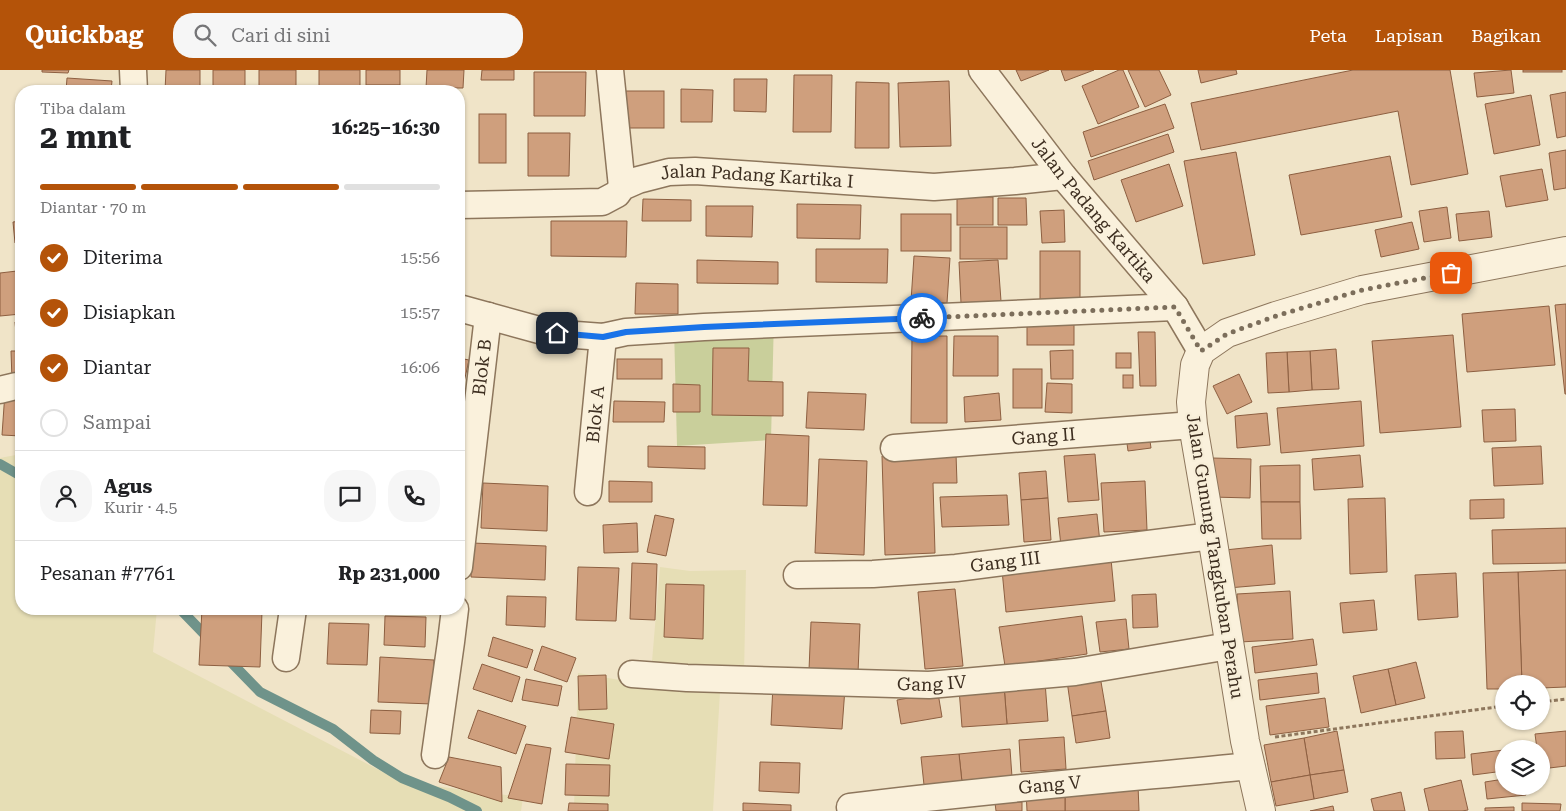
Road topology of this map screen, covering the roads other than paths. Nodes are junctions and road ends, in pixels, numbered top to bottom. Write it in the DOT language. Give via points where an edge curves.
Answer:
graph roads {
  1 [pos="132,70"];
  2 [pos="610,70"];
  3 [pos="982,70"];
  4 [pos="133,85"];
  5 [pos="1063,176"];
  6 [pos="622,187"];
  7 [pos="465,205"];
  8 [pos="1566,251"];
  9 [pos="1175,307"];
  10 [pos="465,310"];
  11 [pos="488,316"];
  12 [pos="603,337"];
  13 [pos="1201,351"];
  14 [pos="15,386"];
  15 [pos="0,390"];
  16 [pos="1193,425"];
  17 [pos="894,448"];
  18 [pos="588,492"];
  19 [pos="465,515"];
  20 [pos="1212,536"];
  21 [pos="798,575"];
  22 [pos="292,615"];
  23 [pos="454,615"];
  24 [pos="1229,646"];
  25 [pos="286,658"];
  26 [pos="632,674"];
  27 [pos="1248,753"];
  28 [pos="435,755"];
  29 [pos="850,807"];
  30 [pos="1261,811"];
  1 -- 4 [label="street"];
  2 -- 6 [label="street"];
  3 -- 5 [label="street, Jalan Padang Kartika"];
  5 -- 6 [label="street, Jalan Padang Kartika I" via="934,187 695,171 669,172"];
  5 -- 9 [label="street, Jalan Padang Kartika"];
  6 -- 7 [label="street, Jalan Padang Kartika I" via="617,194 602,202"];
  8 -- 13 [label="street" via="1362,290 1227,334"];
  9 -- 12 [label="street" via="704,327 626,332"];
  9 -- 13 [label="street, Jalan Padang Kartika"];
  10 -- 11 [label="street"];
  11 -- 12 [label="street" via="539,330"];
  11 -- 19 [label="street, Blok B"];
  12 -- 18 [label="street, Blok A"];
  13 -- 16 [label="street, Jalan Gunung Tangkuban Perahu" via="1195,365 1191,402"];
  14 -- 15 [label="street"];
  16 -- 17 [label="street, Gang II"];
  16 -- 20 [label="street, Jalan Gunung Tangkuban Perahu"];
  20 -- 21 [label="street, Gang III" via="956,568"];
  20 -- 24 [label="street, Jalan Gunung Tangkuban Perahu"];
  22 -- 25 [label="street"];
  23 -- 28 [label="street"];
  24 -- 26 [label="street, Gang IV" via="1075,672 928,685 696,679"];
  24 -- 27 [label="street, Jalan Gunung Tangkuban Perahu"];
  27 -- 29 [label="street, Gang V" via="1014,790 951,794"];
  27 -- 30 [label="street, Jalan Gunung Tangkuban Perahu"];
}
